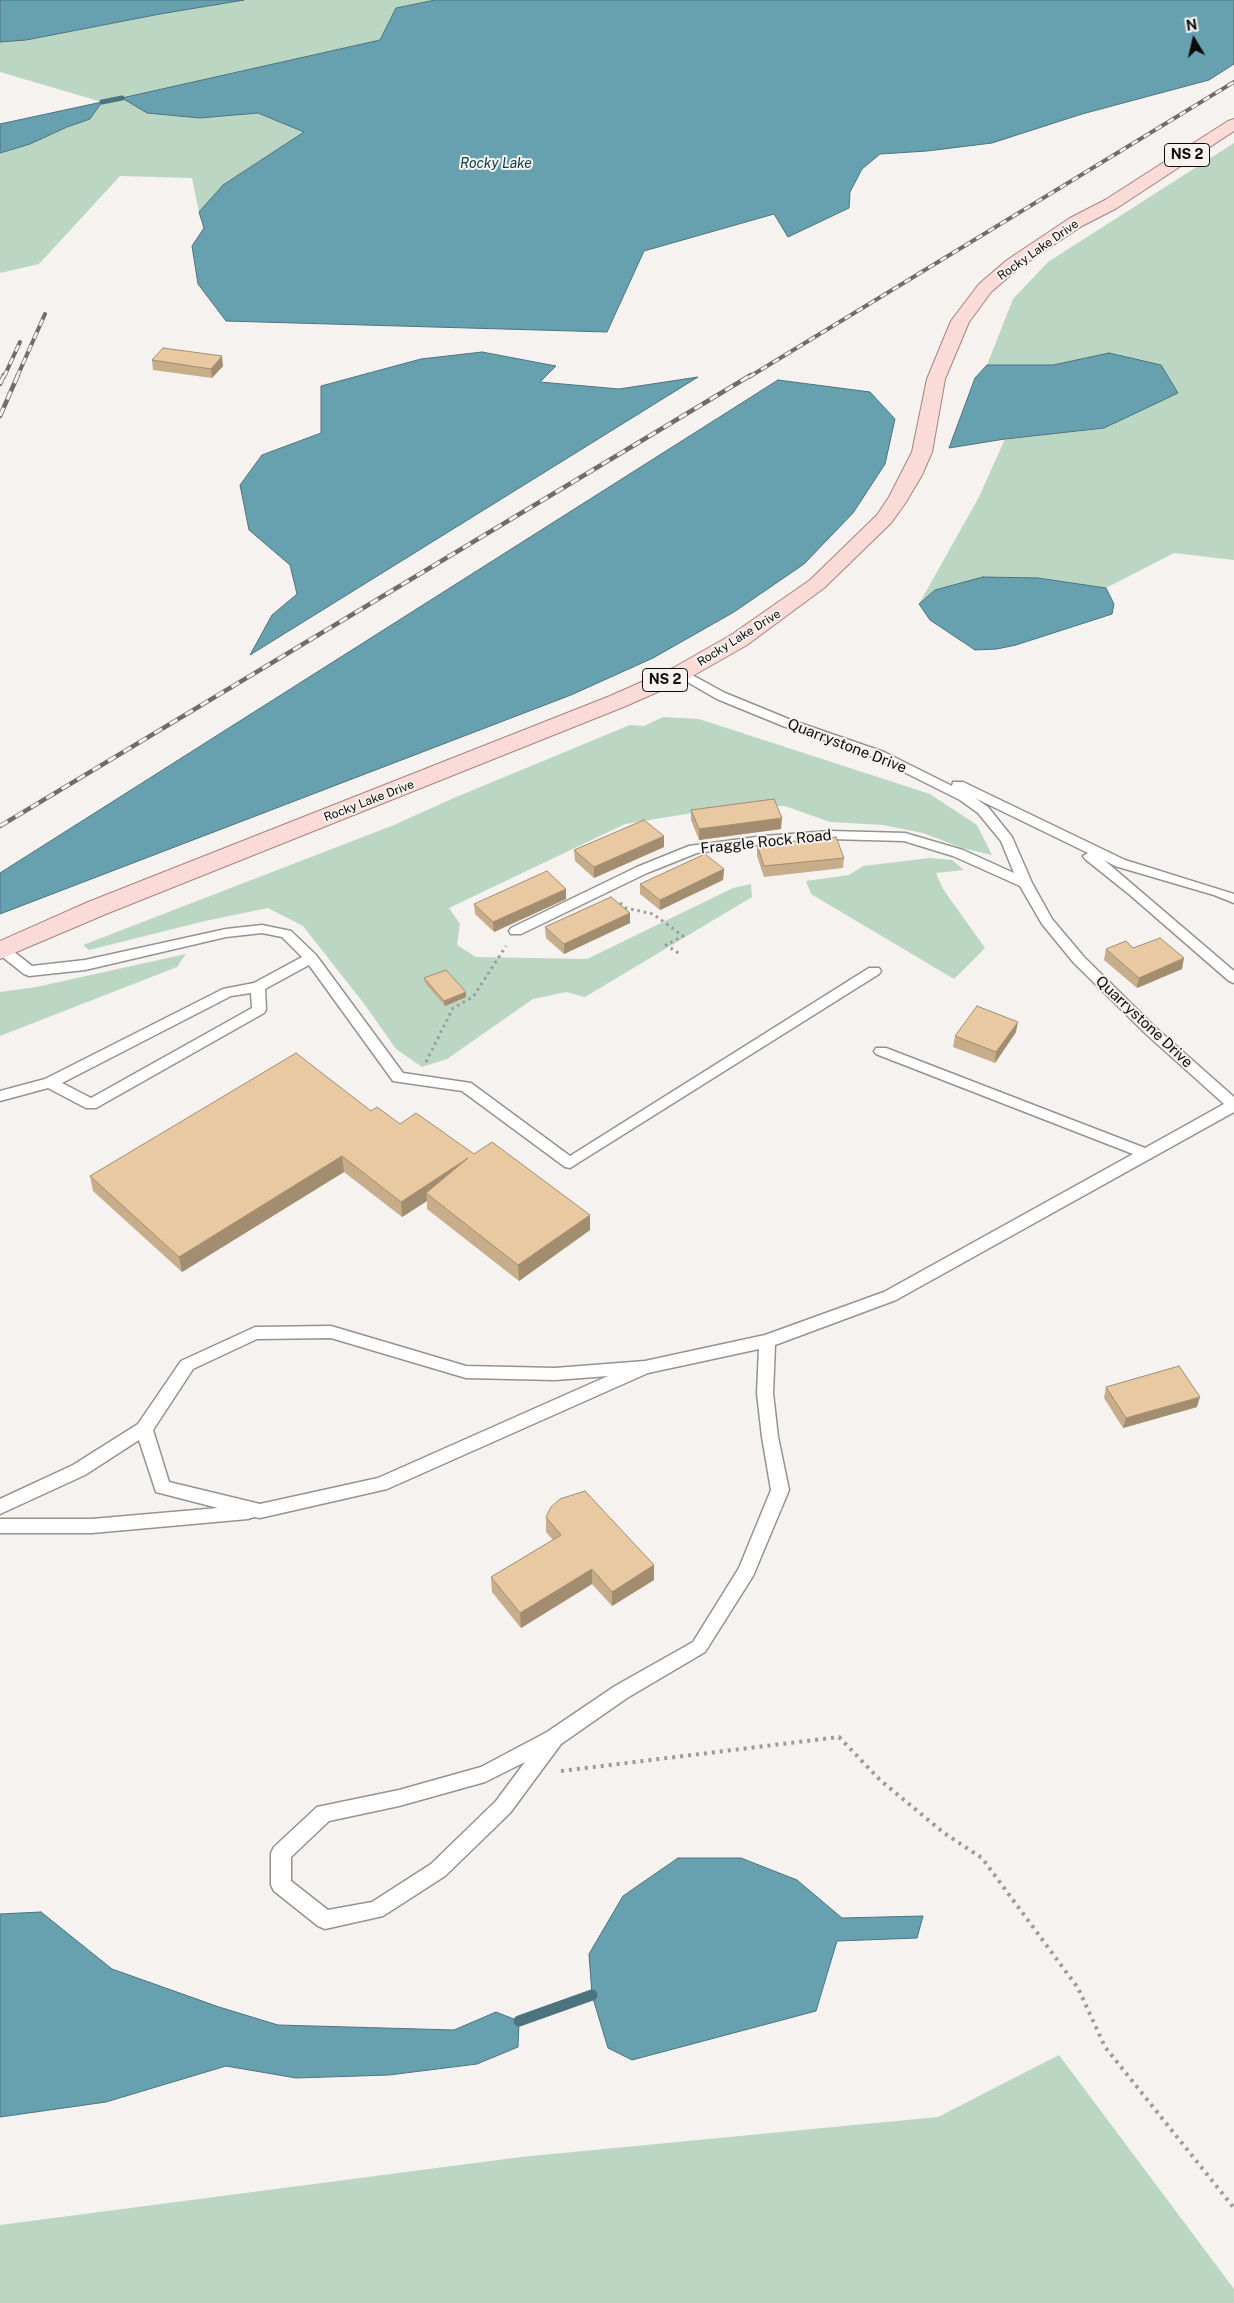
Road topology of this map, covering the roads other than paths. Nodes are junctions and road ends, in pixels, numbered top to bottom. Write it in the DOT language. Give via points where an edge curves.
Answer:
graph roads {
  1 [pos="1234,124"];
  2 [pos="681,673"];
  3 [pos="880,755"];
  4 [pos="1071,841"];
  5 [pos="1025,884"];
  6 [pos="1234,899"];
  7 [pos="516,931"];
  8 [pos="2,951"];
  9 [pos="311,958"];
  10 [pos="874,972"];
  11 [pos="1234,978"];
  12 [pos="258,987"];
  13 [pos="881,1051"];
  14 [pos="50,1083"];
  15 [pos="0,1096"];
  16 [pos="1234,1105"];
  17 [pos="1147,1154"];
  18 [pos="768,1341"];
  19 [pos="645,1366"];
  20 [pos="144,1429"];
  21 [pos="0,1507"];
  22 [pos="260,1511"];
  23 [pos="0,1526"];
  24 [pos="554,1738"];
  1 -- 2 [label="main road, Rocky Lake Drive / NS 2" via="1110,204 1060,232 985,288 960,321 936,379 922,452 912,475 884,519 817,584 784,610"];
  2 -- 3 [label="lane, Quarrystone Drive" via="721,696"];
  2 -- 8 [label="main road, Rocky Lake Drive / NS 2" via="513,744 97,908"];
  3 -- 4 [label="lane" via="982,795"];
  3 -- 5 [label="lane, Quarrystone Drive" via="958,793 983,810 1007,840"];
  4 -- 6 [label="lane" via="1120,863"];
  4 -- 11 [label="lane" via="1136,892"];
  5 -- 7 [label="lane, Fraggle Rock Road" via="958,852 905,837 830,835 694,849 642,870"];
  5 -- 16 [label="lane, Quarrystone Drive" via="1047,921 1079,960 1151,1031"];
  8 -- 9 [label="lane" via="29,971 85,965 226,933 262,929 286,934"];
  9 -- 10 [label="lane" via="398,1077 466,1087 570,1162"];
  9 -- 12 [label="lane"];
  12 -- 14 [label="lane" via="228,992"];
  12 -- 14 [label="lane" via="259,1010 91,1104"];
  13 -- 17 [label="lane"];
  14 -- 15 [label="lane"];
  16 -- 17 [label="lane"];
  17 -- 18 [label="lane" via="890,1296"];
  18 -- 19 [label="lane"];
  18 -- 24 [label="lane" via="765,1393 780,1490 747,1571 699,1647 621,1692"];
  19 -- 20 [label="lane" via="555,1374 466,1372 330,1332 255,1333 187,1365"];
  19 -- 22 [label="lane" via="381,1484"];
  20 -- 21 [label="lane" via="79,1470"];
  20 -- 22 [label="lane" via="162,1487"];
  22 -- 23 [label="lane" via="92,1526"];
  24 -- 24 [label="lane" via="485,1774 399,1798 324,1814 281,1853 281,1885 325,1920 376,1910 438,1870 503,1807"];
}
